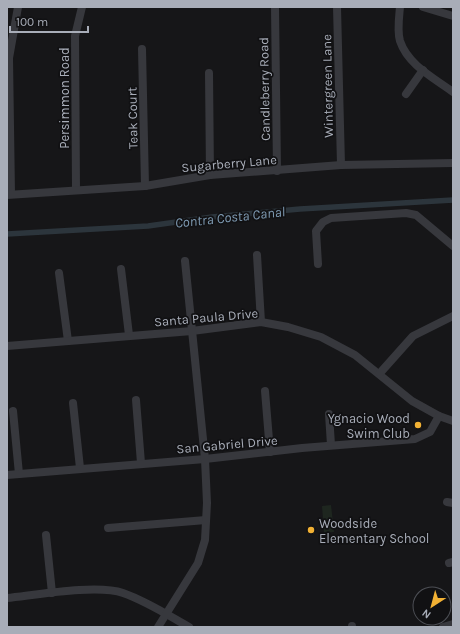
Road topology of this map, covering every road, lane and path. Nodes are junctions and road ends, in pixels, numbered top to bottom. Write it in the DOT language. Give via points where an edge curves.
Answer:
graph roads {
  1 [pos="18,7"];
  2 [pos="82,7"];
  3 [pos="275,7"];
  4 [pos="337,7"];
  5 [pos="400,7"];
  6 [pos="423,7"];
  7 [pos="453,16"];
  8 [pos="142,49"];
  9 [pos="423,70"];
  10 [pos="210,73"];
  11 [pos="453,92"];
  12 [pos="406,94"];
  13 [pos="9,125"];
  14 [pos="453,163"];
  15 [pos="341,165"];
  16 [pos="277,171"];
  17 [pos="210,174"];
  18 [pos="145,186"];
  19 [pos="76,190"];
  20 [pos="9,194"];
  21 [pos="453,246"];
  22 [pos="257,255"];
  23 [pos="186,261"];
  24 [pos="318,264"];
  25 [pos="121,269"];
  26 [pos="59,273"];
  27 [pos="453,316"];
  28 [pos="261,322"];
  29 [pos="192,331"];
  30 [pos="129,335"];
  31 [pos="68,341"];
  32 [pos="7,346"];
  33 [pos="380,374"];
  34 [pos="265,390"];
  35 [pos="136,400"];
  36 [pos="73,404"];
  37 [pos="13,411"];
  38 [pos="329,414"];
  39 [pos="439,416"];
  40 [pos="453,422"];
  41 [pos="331,445"];
  42 [pos="270,452"];
  43 [pos="205,459"];
  44 [pos="141,463"];
  45 [pos="80,468"];
  46 [pos="19,474"];
  47 [pos="7,475"];
  48 [pos="206,520"];
  49 [pos="108,528"];
  50 [pos="46,535"];
  51 [pos="52,593"];
  52 [pos="7,598"];
  53 [pos="167,614"];
  54 [pos="453,624"];
  55 [pos="158,627"];
  56 [pos="189,627"];
  57 [pos="443,627"];
  1 -- 13 [label="street" via="9,58"];
  2 -- 19 [label="street, Persimmon Road" via="76,36"];
  3 -- 16 [label="street, Candleberry Road"];
  4 -- 15 [label="street, Wintergreen Lane"];
  5 -- 9 [label="street" via="400,41 409,57"];
  6 -- 7 [label="street"];
  8 -- 18 [label="street, Teak Court"];
  9 -- 11 [label="street"];
  9 -- 12 [label="street"];
  10 -- 17 [label="street"];
  13 -- 20 [label="street"];
  14 -- 15 [label="street, Sugarberry Lane"];
  15 -- 16 [label="street, Sugarberry Lane"];
  16 -- 17 [label="street, Sugarberry Lane"];
  17 -- 18 [label="street, Sugarberry Lane"];
  18 -- 19 [label="street, Sugarberry Lane"];
  19 -- 20 [label="street, Sugarberry Lane"];
  21 -- 24 [label="street" via="416,215 406,213 331,218 323,222 316,231"];
  22 -- 28 [label="street"];
  23 -- 29 [label="street"];
  25 -- 30 [label="street"];
  26 -- 31 [label="street"];
  27 -- 33 [label="street" via="413,336"];
  28 -- 29 [label="street, Santa Paula Drive"];
  28 -- 33 [label="street, Santa Paula Drive" via="321,337 355,355"];
  29 -- 30 [label="street, Santa Paula Drive"];
  29 -- 43 [label="street"];
  30 -- 31 [label="street, Santa Paula Drive"];
  31 -- 32 [label="street, Santa Paula Drive"];
  33 -- 39 [label="street, Santa Paula Drive" via="412,401"];
  34 -- 42 [label="street"];
  35 -- 44 [label="street"];
  36 -- 45 [label="street"];
  37 -- 46 [label="street"];
  38 -- 41 [label="street"];
  39 -- 40 [label="street, Santa Paula Drive"];
  39 -- 41 [label="street, San Gabriel Drive" via="430,432 415,439"];
  41 -- 42 [label="street, San Gabriel Drive"];
  42 -- 43 [label="street, San Gabriel Drive"];
  43 -- 44 [label="street, San Gabriel Drive"];
  43 -- 48 [label="street"];
  44 -- 45 [label="street, San Gabriel Drive"];
  45 -- 46 [label="street, San Gabriel Drive"];
  46 -- 47 [label="street, San Gabriel Drive"];
  48 -- 49 [label="street"];
  48 -- 53 [label="street" via="205,540 198,563"];
  50 -- 51 [label="street"];
  51 -- 52 [label="street"];
  51 -- 53 [label="street" via="97,590 123,593"];
  53 -- 55 [label="street"];
  53 -- 56 [label="street"];
  54 -- 57 [label="street"];
}
